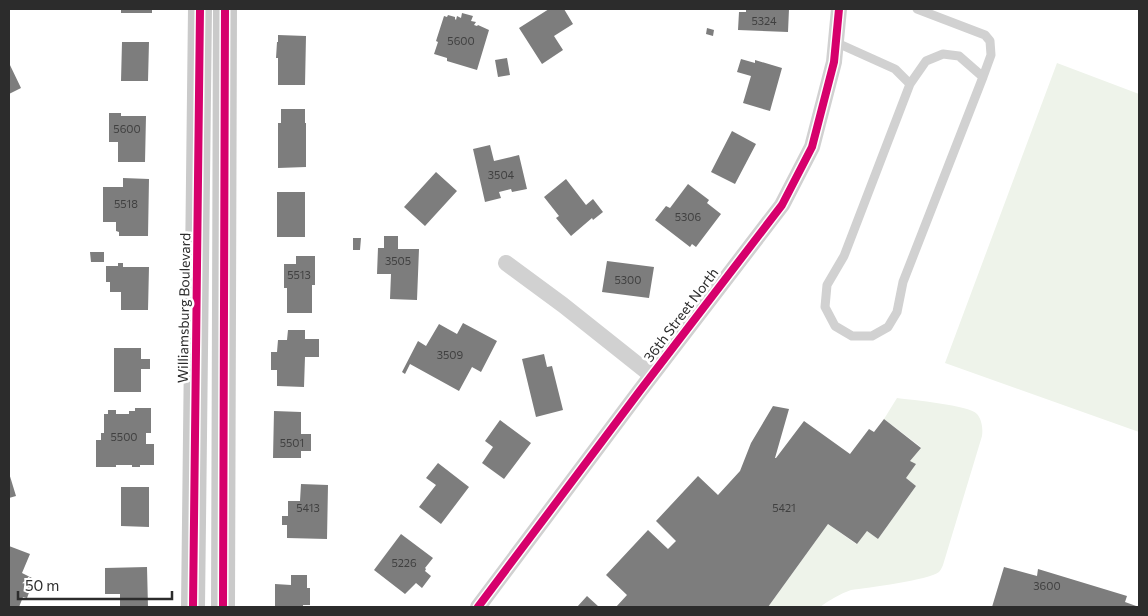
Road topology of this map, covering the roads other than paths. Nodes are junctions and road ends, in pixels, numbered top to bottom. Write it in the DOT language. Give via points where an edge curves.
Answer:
graph roads {
  1 [pos="200,9"];
  2 [pos="225,9"];
  3 [pos="839,9"];
  4 [pos="917,9"];
  5 [pos="836,42"];
  6 [pos="983,77"];
  7 [pos="910,84"];
  8 [pos="506,263"];
  9 [pos="651,375"];
  10 [pos="192,607"];
  11 [pos="223,607"];
  12 [pos="478,607"];
  1 -- 10 [label="main road, Williamsburg Boulevard"];
  2 -- 11 [label="main road"];
  3 -- 5 [label="street, 36th Street North"];
  4 -- 6 [label="lane" via="985,35 990,41 991,54"];
  5 -- 7 [label="lane" via="895,70"];
  5 -- 9 [label="street, 36th Street North" via="834,62 812,146 782,205"];
  6 -- 7 [label="lane" via="959,56 943,54 926,61"];
  6 -- 7 [label="lane" via="903,282 897,312 888,328 872,336 852,336 835,326 825,308 828,285 844,256"];
  8 -- 9 [label="street"];
  9 -- 12 [label="street, 36th Street North"];
}
